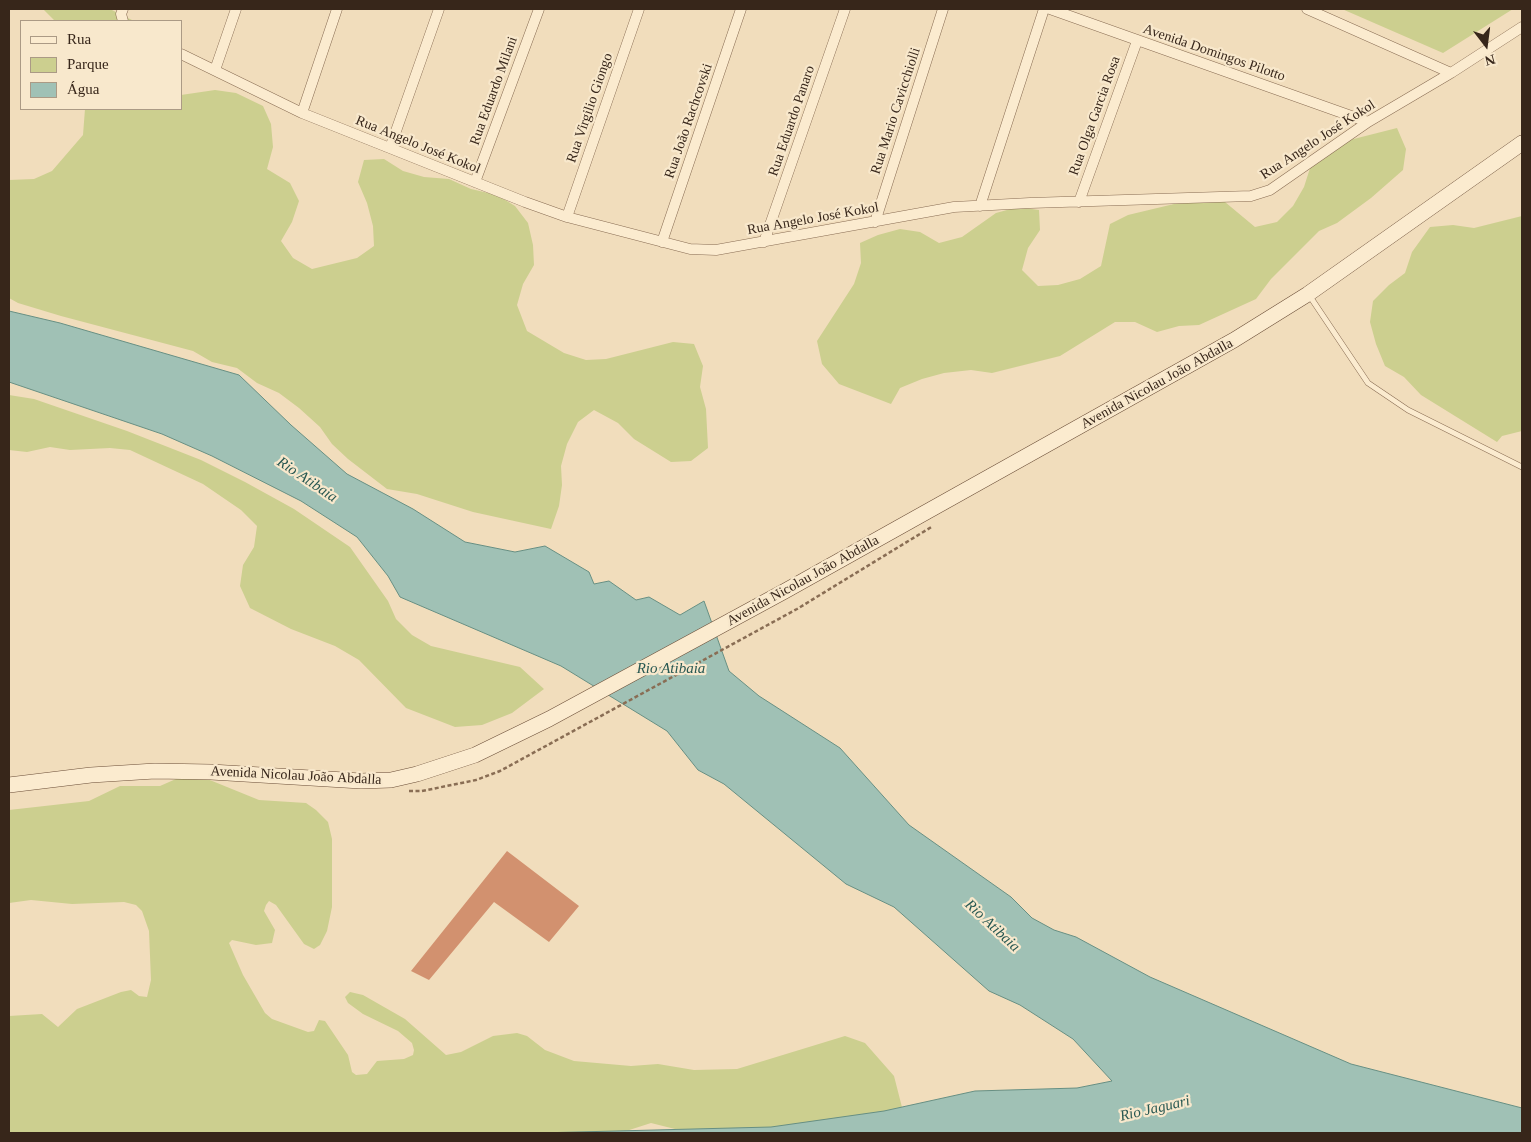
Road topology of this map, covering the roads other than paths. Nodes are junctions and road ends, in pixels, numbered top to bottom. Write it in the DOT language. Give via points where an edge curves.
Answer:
graph roads {
  1 [pos="236,9"];
  2 [pos="337,9"];
  3 [pos="438,9"];
  4 [pos="538,9"];
  5 [pos="639,9"];
  6 [pos="741,9"];
  7 [pos="845,9"];
  8 [pos="943,9"];
  9 [pos="1044,9"];
  10 [pos="1050,9"];
  11 [pos="1312,10"];
  12 [pos="1522,27"];
  13 [pos="1137,41"];
  14 [pos="182,54"];
  15 [pos="215,70"];
  16 [pos="1451,74"];
  17 [pos="302,113"];
  18 [pos="1368,122"];
  19 [pos="1522,143"];
  20 [pos="390,148"];
  21 [pos="475,182"];
  22 [pos="1078,202"];
  23 [pos="980,206"];
  24 [pos="567,216"];
  25 [pos="875,222"];
  26 [pos="662,242"];
  27 [pos="764,242"];
  28 [pos="1308,294"];
  29 [pos="1522,467"];
  30 [pos="9,785"];
  1 -- 15 [label="street"];
  2 -- 17 [label="street"];
  3 -- 20 [label="street"];
  4 -- 21 [label="street, Rua Eduardo Milani"];
  5 -- 24 [label="street, Rua Virgilio Giongo"];
  6 -- 26 [label="street, Rua João Rachcovski"];
  7 -- 27 [label="street, Rua Eduardo Panaro"];
  8 -- 25 [label="street, Rua Mario Cavicchiolli"];
  9 -- 23 [label="street"];
  10 -- 13 [label="street, Avenida Domingos Pilotto"];
  11 -- 16 [label="street"];
  12 -- 16 [label="street, Rua Angelo José Kokol"];
  13 -- 18 [label="street, Avenida Domingos Pilotto"];
  13 -- 22 [label="street, Rua Olga Garcia Rosa"];
  14 -- 15 [label="street, Rua Angelo José Kokol"];
  15 -- 17 [label="street, Rua Angelo José Kokol"];
  16 -- 18 [label="street, Rua Angelo José Kokol"];
  17 -- 20 [label="street, Rua Angelo José Kokol"];
  18 -- 22 [label="street, Rua Angelo José Kokol" via="1270,190 1251,196"];
  19 -- 28 [label="main road, Avenida Nicolau João Abdalla"];
  20 -- 21 [label="street, Rua Angelo José Kokol"];
  21 -- 24 [label="street, Rua Angelo José Kokol"];
  22 -- 23 [label="street, Rua Angelo José Kokol"];
  23 -- 25 [label="street, Rua Angelo José Kokol"];
  24 -- 26 [label="street, Rua Angelo José Kokol"];
  25 -- 27 [label="street, Rua Angelo José Kokol"];
  26 -- 27 [label="street, Rua Angelo José Kokol" via="690,249 716,250"];
  28 -- 29 [label="lane" via="1368,382 1408,410"];
  28 -- 30 [label="main road, Avenida Nicolau João Abdalla" via="1234,340 785,591 549,720 459,761 391,780 155,771"];
}
